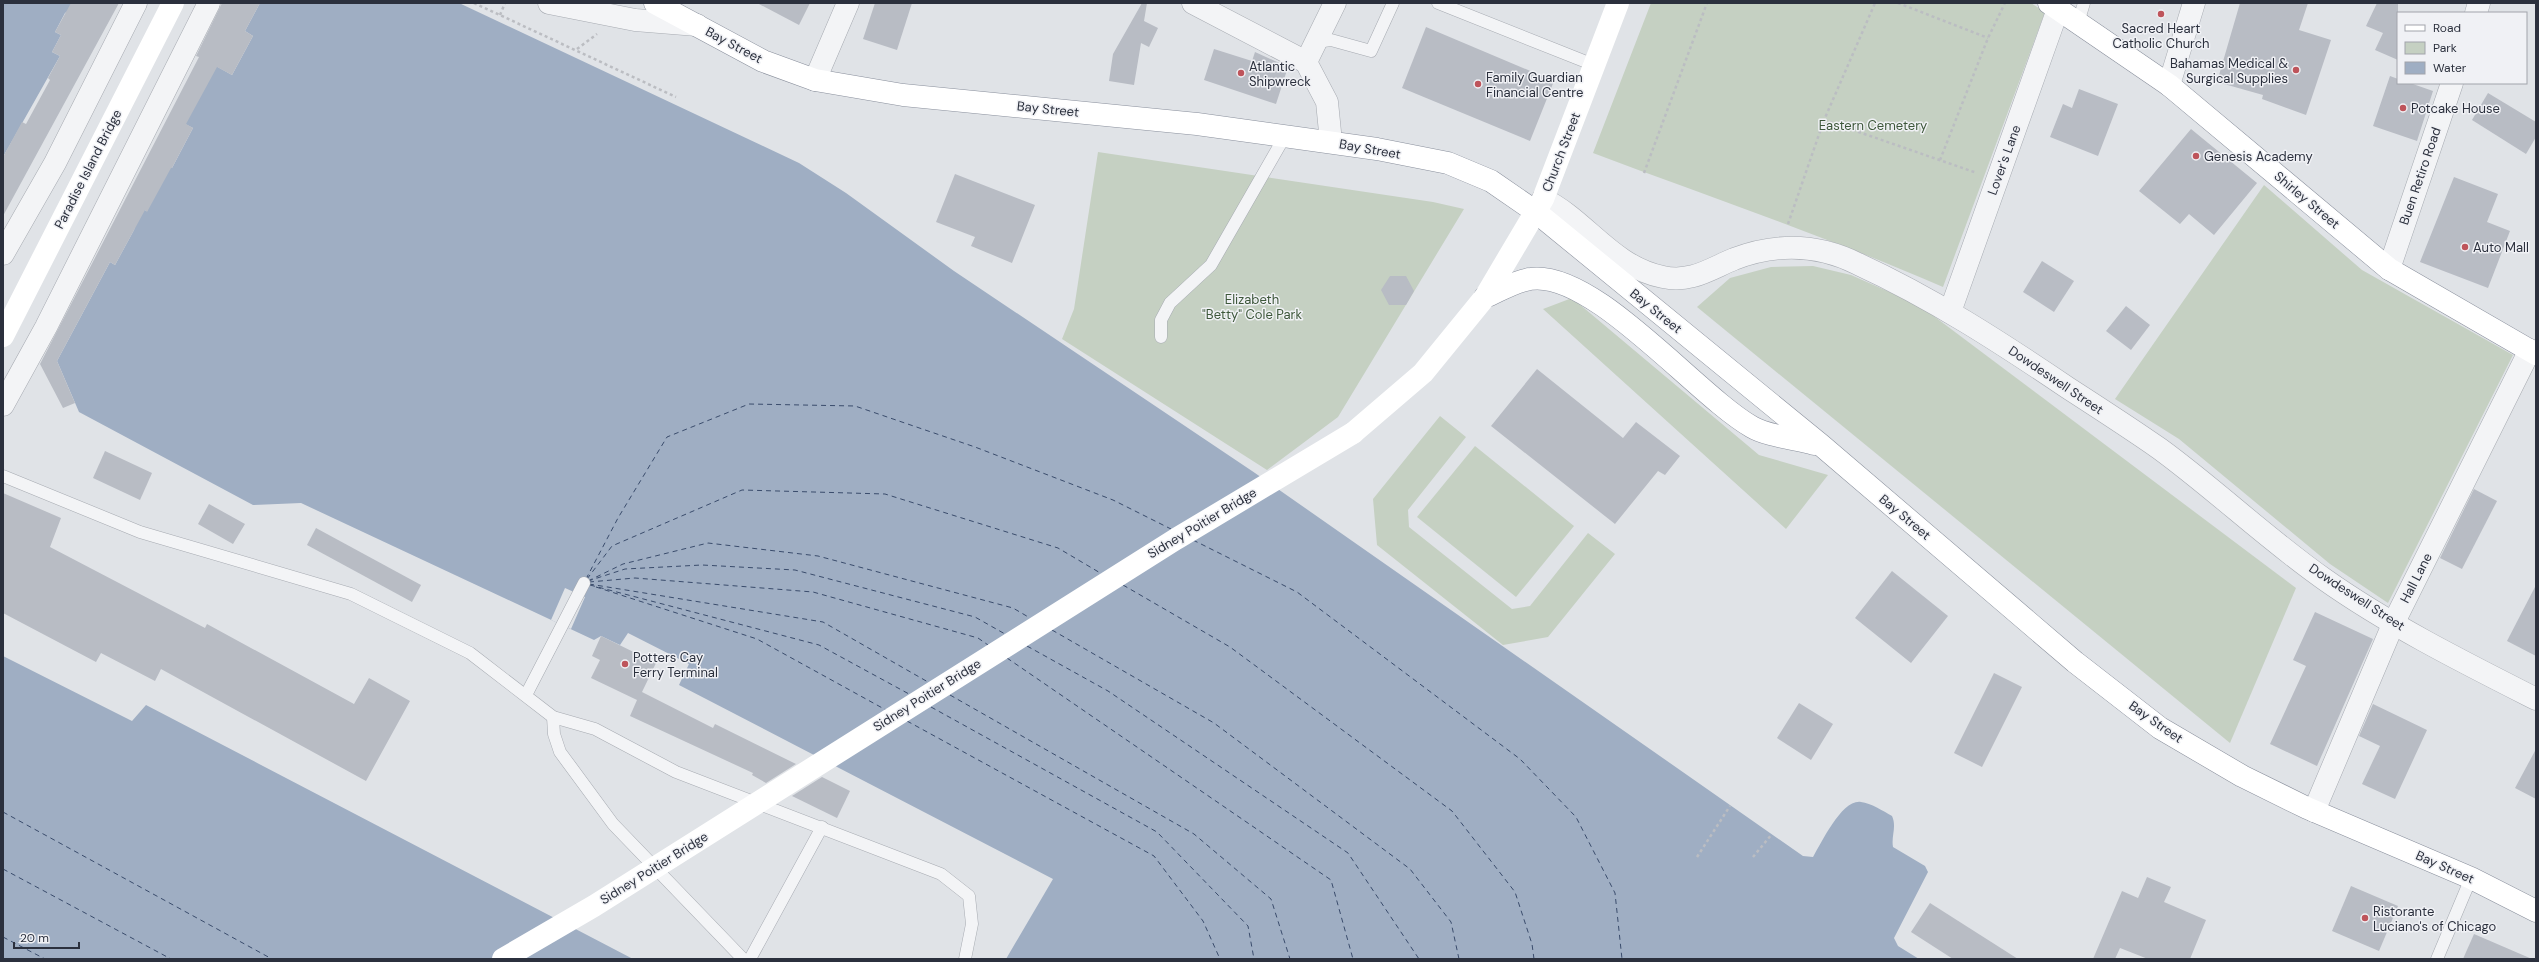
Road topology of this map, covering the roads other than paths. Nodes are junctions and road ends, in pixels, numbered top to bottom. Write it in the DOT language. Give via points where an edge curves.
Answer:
graph roads {
  1 [pos="136,3"];
  2 [pos="173,3"];
  3 [pos="209,3"];
  4 [pos="549,3"];
  5 [pos="655,3"];
  6 [pos="848,3"];
  7 [pos="1193,3"];
  8 [pos="1335,3"];
  9 [pos="1392,3"];
  10 [pos="1438,3"];
  11 [pos="1618,3"];
  12 [pos="2194,3"];
  13 [pos="2054,6"];
  14 [pos="2081,13"];
  15 [pos="698,26"];
  16 [pos="1316,42"];
  17 [pos="1306,62"];
  18 [pos="1594,65"];
  19 [pos="815,80"];
  20 [pos="2452,84"];
  21 [pos="2169,85"];
  22 [pos="1285,136"];
  23 [pos="1331,142"];
  24 [pos="1540,205"];
  25 [pos="3,254"];
  26 [pos="2389,269"];
  27 [pos="1485,297"];
  28 [pos="1950,312"];
  29 [pos="3,336"];
  30 [pos="1160,337"];
  31 [pos="2533,352"];
  32 [pos="3,405"];
  33 [pos="1821,445"];
  34 [pos="3,476"];
  35 [pos="584,583"];
  36 [pos="2394,622"];
  37 [pos="526,695"];
  38 [pos="2536,699"];
  39 [pos="553,717"];
  40 [pos="2314,811"];
  41 [pos="822,827"];
  42 [pos="2471,878"];
  43 [pos="2536,911"];
  44 [pos="503,959"];
  45 [pos="744,959"];
  46 [pos="750,959"];
  47 [pos="965,959"];
  48 [pos="2436,959"];
  1 -- 25 [label="street" via="55,162"];
  2 -- 29 [label="main road, Paradise Island Bridge"];
  3 -- 32 [label="street" via="46,327"];
  4 -- 15 [label="street" via="635,20"];
  5 -- 15 [label="main road, Bay Street"];
  6 -- 19 [label="street"];
  7 -- 17 [label="street"];
  8 -- 16 [label="street"];
  9 -- 16 [label="lane" via="1371,51 1331,40"];
  10 -- 18 [label="lane"];
  11 -- 18 [label="main road, Church Street"];
  12 -- 21 [label="street"];
  13 -- 14 [label="main road, Shirley Street"];
  13 -- 28 [label="street, Lover's Lane"];
  14 -- 21 [label="main road, Shirley Street"];
  15 -- 19 [label="main road, Bay Street" via="763,61"];
  16 -- 17 [label="street"];
  17 -- 23 [label="street" via="1327,102"];
  18 -- 24 [label="main road, Church Street"];
  19 -- 22 [label="main road, Bay Street" via="903,95 1197,124"];
  20 -- 26 [label="street, Buen Retiro Road"];
  21 -- 26 [label="main road, Shirley Street"];
  22 -- 23 [label="main road, Bay Street"];
  22 -- 30 [label="lane" via="1211,265 1170,303 1161,320"];
  23 -- 24 [label="main road, Bay Street" via="1448,163"];
  24 -- 27 [label="main road"];
  24 -- 28 [label="street, Dowdeswell Street" via="1560,209 1623,260 1659,276 1688,278 1768,248 1790,247 1855,262"];
  24 -- 33 [label="main road, Bay Street"];
  26 -- 31 [label="main road, Shirley Street"];
  27 -- 33 [label="main road" via="1530,279 1551,279 1574,288 1614,313 1703,391 1753,428"];
  27 -- 44 [label="main road, Sidney Poitier Bridge, bridge" via="1423,374 1353,433 1176,539 594,906"];
  28 -- 36 [label="street, Dowdeswell Street" via="1977,326 2160,450 2324,579"];
  31 -- 36 [label="street, Hall Lane"];
  33 -- 40 [label="main road, Bay Street" via="2075,662 2160,728 2242,776"];
  34 -- 37 [label="lane" via="140,532 351,594 470,653"];
  35 -- 37 [label="lane"];
  36 -- 38 [label="street, Dowdeswell Street" via="2467,664"];
  36 -- 40 [label="street, Hall Lane"];
  37 -- 39 [label="lane"];
  39 -- 41 [label="lane" via="596,729 676,772"];
  39 -- 45 [label="lane" via="554,734 560,752 613,824"];
  40 -- 42 [label="main road, Bay Street"];
  41 -- 46 [label="lane"];
  41 -- 47 [label="lane" via="941,874 969,896 972,924"];
  42 -- 43 [label="main road, Bay Street"];
  42 -- 48 [label="lane"];
}
